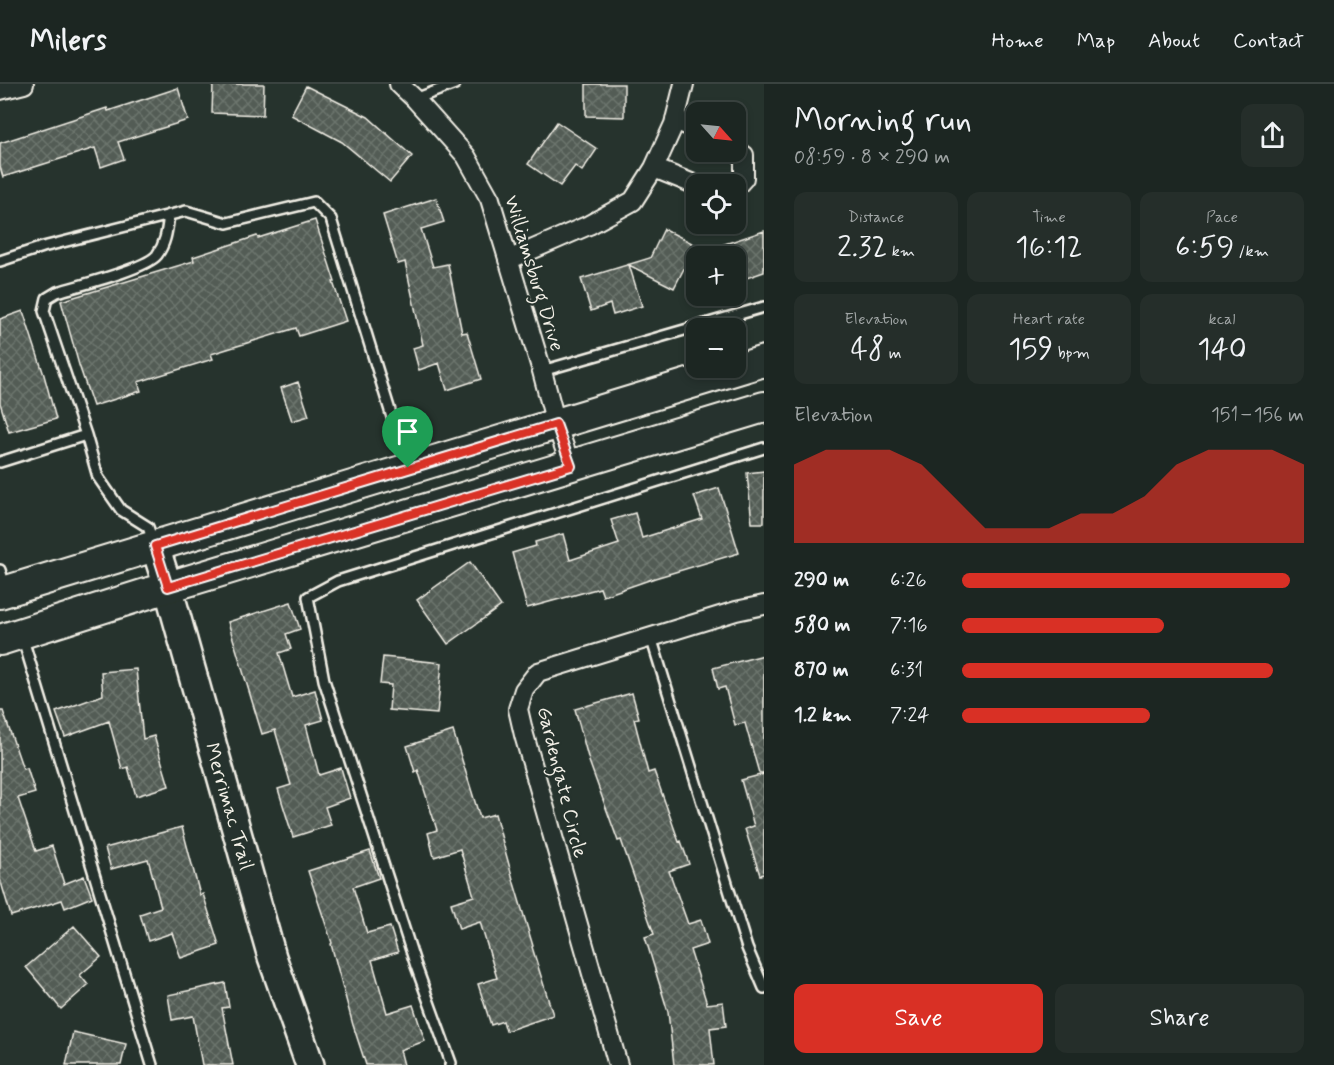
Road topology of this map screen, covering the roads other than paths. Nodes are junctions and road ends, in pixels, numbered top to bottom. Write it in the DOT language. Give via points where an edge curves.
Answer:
graph roads {
  1 [pos="24,84"];
  2 [pos="399,84"];
  3 [pos="455,84"];
  4 [pos="684,84"];
  5 [pos="0,90"];
  6 [pos="415,99"];
  7 [pos="675,119"];
  8 [pos="686,125"];
  9 [pos="654,168"];
  10 [pos="686,181"];
  11 [pos="169,215"];
  12 [pos="508,260"];
  13 [pos="0,261"];
  14 [pos="764,307"];
  15 [pos="764,361"];
  16 [pos="542,371"];
  17 [pos="764,407"];
  18 [pos="556,424"];
  19 [pos="86,435"];
  20 [pos="764,448"];
  21 [pos="0,462"];
  22 [pos="571,466"];
  23 [pos="408,468"];
  24 [pos="155,546"];
  25 [pos="2,585"];
  26 [pos="168,587"];
  27 [pos="764,605"];
  28 [pos="11,637"];
  29 [pos="651,637"];
  30 [pos="764,988"];
  31 [pos="152,1065"];
  32 [pos="309,1065"];
  33 [pos="450,1065"];
  34 [pos="618,1065"];
  1 -- 5 [label="street"];
  2 -- 6 [label="street, Williamsburg Drive"];
  3 -- 6 [label="lane"];
  4 -- 7 [label="street"];
  6 -- 12 [label="street, Williamsburg Drive" via="471,164 490,199"];
  7 -- 8 [label="street"];
  7 -- 9 [label="street"];
  9 -- 10 [label="street"];
  9 -- 12 [label="street" via="633,201"];
  11 -- 13 [label="lane"];
  11 -- 19 [label="lane" via="165,240 156,257 141,266 47,298 44,310"];
  11 -- 23 [label="lane" via="186,211 227,223 314,202 331,219"];
  12 -- 16 [label="street, Williamsburg Drive"];
  14 -- 16 [label="lane"];
  15 -- 18 [label="main road"];
  16 -- 18 [label="street, Williamsburg Drive"];
  17 -- 22 [label="main road"];
  18 -- 22 [label="street, Williamsburg Drive"];
  18 -- 23 [label="main road"];
  19 -- 21 [label="lane"];
  19 -- 24 [label="lane" via="98,477 121,510 148,527"];
  20 -- 33 [label="lane" via="338,581 308,597 324,680"];
  22 -- 26 [label="main road"];
  23 -- 24 [label="main road"];
  24 -- 25 [label="main road"];
  24 -- 26 [label="street, Merrimac Trail"];
  26 -- 28 [label="main road"];
  26 -- 32 [label="street, Merrimac Trail" via="272,957"];
  27 -- 29 [label="street, Gardengate Circle"];
  28 -- 31 [label="lane"];
  29 -- 30 [label="lane" via="747,948"];
  29 -- 34 [label="street, Gardengate Circle" via="538,672 524,690 518,709"];
}
